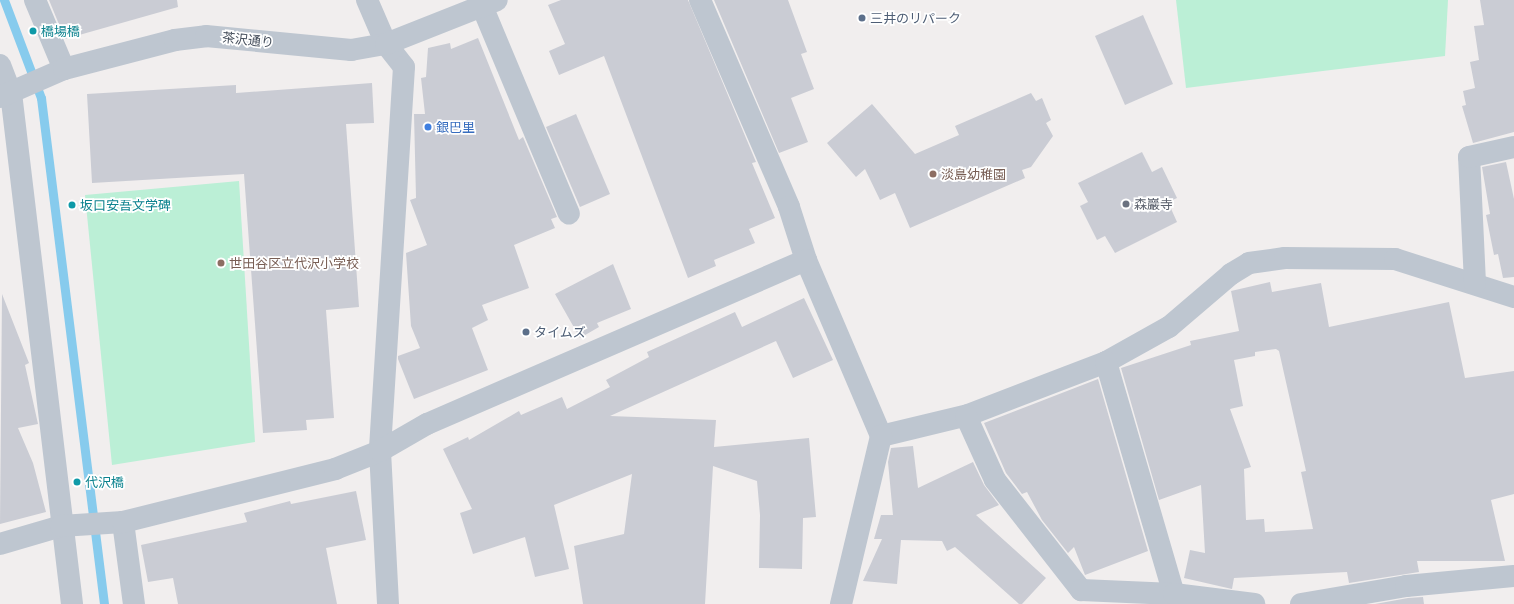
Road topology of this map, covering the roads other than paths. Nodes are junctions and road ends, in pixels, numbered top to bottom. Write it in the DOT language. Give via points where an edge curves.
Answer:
graph roads {
  1 [pos="35,0"];
  2 [pos="367,0"];
  3 [pos="700,0"];
  4 [pos="489,3"];
  5 [pos="386,44"];
  6 [pos="0,65"];
  7 [pos="64,69"];
  8 [pos="9,93"];
  9 [pos="1514,147"];
  10 [pos="569,214"];
  11 [pos="806,260"];
  12 [pos="1474,283"];
  13 [pos="1514,297"];
  14 [pos="1106,362"];
  15 [pos="966,416"];
  16 [pos="881,436"];
  17 [pos="380,451"];
  18 [pos="123,522"];
  19 [pos="68,526"];
  20 [pos="0,544"];
  21 [pos="1514,576"];
  22 [pos="1174,594"];
  23 [pos="72,604"];
  24 [pos="134,604"];
  25 [pos="388,604"];
  26 [pos="841,604"];
  27 [pos="1254,604"];
  28 [pos="1301,604"];
  1 -- 7 [label="street"];
  2 -- 5 [label="street"];
  3 -- 11 [label="street" via="789,207"];
  4 -- 5 [label="street, 茶沢通り"];
  4 -- 10 [label="street"];
  5 -- 7 [label="street, 茶沢通り" via="351,50 206,36 175,40"];
  5 -- 17 [label="street" via="404,67"];
  6 -- 8 [label="street"];
  7 -- 8 [label="street, 茶沢通り"];
  8 -- 19 [label="street"];
  9 -- 12 [label="street" via="1469,158"];
  11 -- 16 [label="street"];
  11 -- 17 [label="street" via="427,424"];
  12 -- 13 [label="street"];
  12 -- 14 [label="street" via="1395,259 1286,258 1249,263 1231,274 1169,326"];
  14 -- 15 [label="street"];
  14 -- 22 [label="street"];
  15 -- 16 [label="street"];
  15 -- 22 [label="street" via="995,480 1081,590"];
  16 -- 26 [label="street"];
  17 -- 18 [label="street" via="335,469"];
  17 -- 25 [label="street"];
  18 -- 19 [label="street"];
  18 -- 24 [label="street"];
  19 -- 20 [label="street"];
  19 -- 23 [label="street"];
  21 -- 28 [label="street" via="1406,586"];
  22 -- 27 [label="street"];
}
